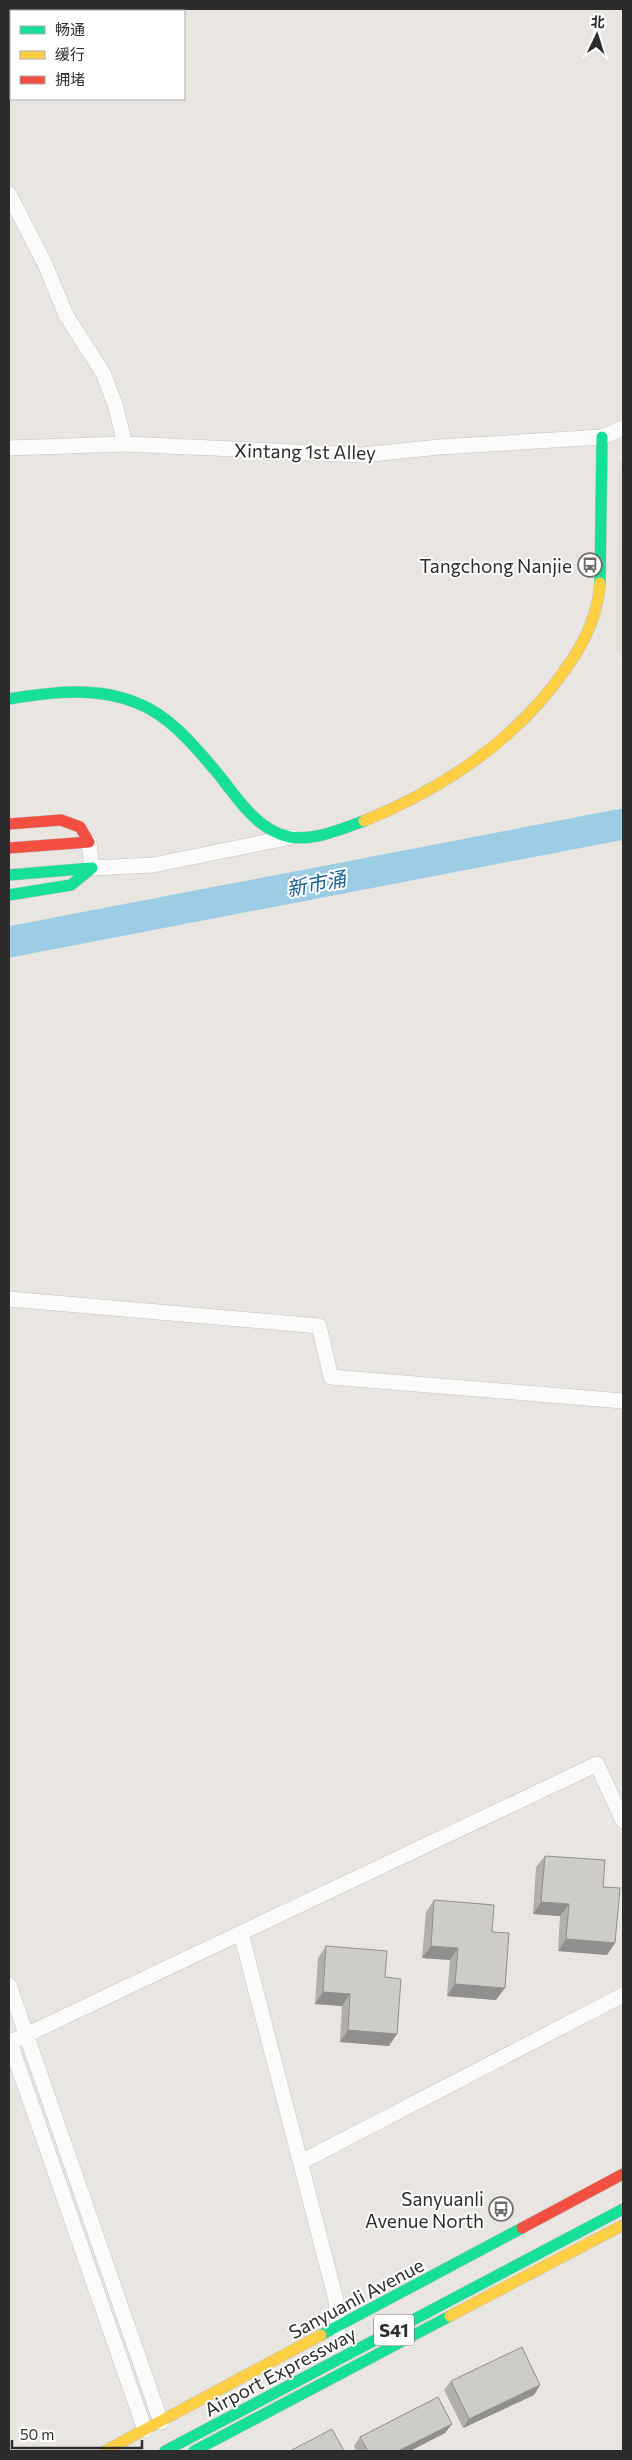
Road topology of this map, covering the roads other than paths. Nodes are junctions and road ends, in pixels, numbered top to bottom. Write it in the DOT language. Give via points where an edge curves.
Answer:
graph roads {
  1 [pos="9,194"];
  2 [pos="623,428"];
  3 [pos="602,438"];
  4 [pos="125,444"];
  5 [pos="9,448"];
  6 [pos="9,699"];
  7 [pos="9,824"];
  8 [pos="290,837"];
  9 [pos="89,842"];
  10 [pos="9,848"];
  11 [pos="92,868"];
  12 [pos="9,875"];
  13 [pos="9,894"];
  14 [pos="9,1299"];
  15 [pos="623,1401"];
  16 [pos="623,1821"];
  17 [pos="241,1933"];
  18 [pos="9,1985"];
  19 [pos="623,1995"];
  20 [pos="26,2035"];
  21 [pos="9,2042"];
  22 [pos="301,2162"];
  23 [pos="623,2174"];
  24 [pos="623,2209"];
  25 [pos="623,2225"];
  26 [pos="338,2328"];
  27 [pos="161,2422"];
  28 [pos="145,2430"];
  29 [pos="126,2446"];
  30 [pos="105,2451"];
  31 [pos="165,2451"];
  32 [pos="194,2451"];
  1 -- 4 [label="street" via="45,264 66,315 103,373"];
  2 -- 3 [label="street"];
  3 -- 4 [label="street, Xintang 1st Alley" via="439,447 362,455"];
  3 -- 8 [label="main road" via="598,604 588,631 556,682 529,714 494,747 440,785 390,810 350,825 321,834"];
  4 -- 5 [label="street, Xintang 1st Alley"];
  6 -- 8 [label="main road" via="79,693 141,704 180,733 263,827 280,836"];
  7 -- 9 [label="main road" via="61,820 80,827"];
  8 -- 11 [label="street" via="153,865"];
  9 -- 10 [label="main road"];
  9 -- 11 [label="street"];
  11 -- 12 [label="main road"];
  11 -- 13 [label="main road" via="71,885"];
  14 -- 15 [label="street" via="319,1326 331,1378"];
  16 -- 17 [label="street" via="597,1764"];
  17 -- 20 [label="street"];
  17 -- 22 [label="street"];
  18 -- 20 [label="street"];
  19 -- 22 [label="street"];
  20 -- 21 [label="street"];
  20 -- 27 [label="street"];
  21 -- 28 [label="street"];
  22 -- 26 [label="street" via="336,2300"];
  23 -- 26 [label="main road, Sanyuanli Avenue"];
  24 -- 31 [label="main road, Airport Expressway / S41"];
  25 -- 32 [label="main road"];
  26 -- 27 [label="main road, Sanyuanli Avenue"];
  27 -- 28 [label="main road, Sanyuanli Avenue"];
  28 -- 29 [label="main road, Sanyuanli Avenue"];
  29 -- 30 [label="main road, Sanyuanli Avenue"];
}
